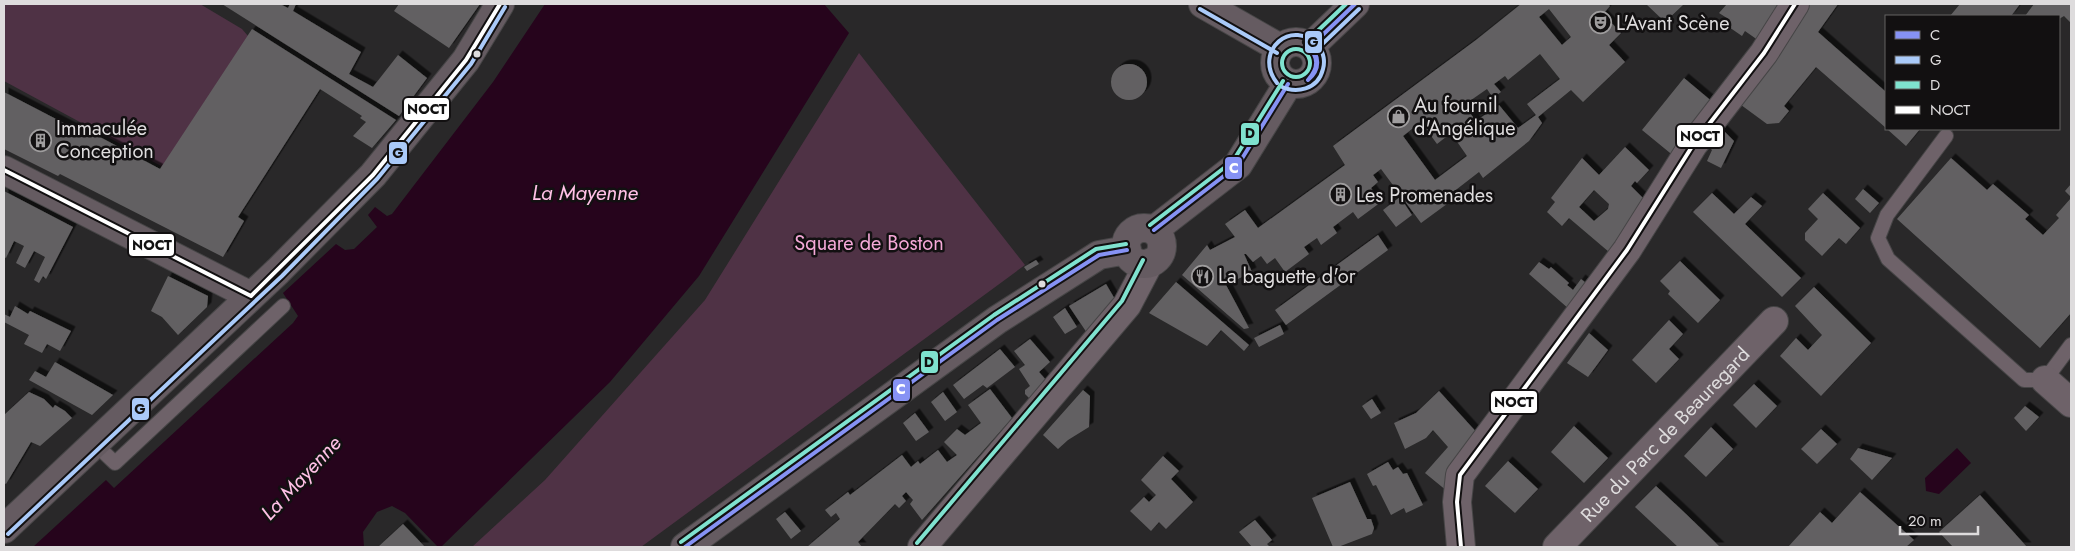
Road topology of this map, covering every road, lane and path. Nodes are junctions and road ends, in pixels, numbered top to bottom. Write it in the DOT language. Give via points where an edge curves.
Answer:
graph roads {
  1 [pos="500,4"];
  2 [pos="1203,4"];
  3 [pos="1355,4"];
  4 [pos="1795,4"];
  5 [pos="1310,47"];
  6 [pos="1280,48"];
  7 [pos="1288,84"];
  8 [pos="1946,136"];
  9 [pos="4,170"];
  10 [pos="1138,256"];
  11 [pos="251,296"];
  12 [pos="283,306"];
  13 [pos="1774,321"];
  14 [pos="2071,345"];
  15 [pos="2044,380"];
  16 [pos="2071,403"];
  17 [pos="94,443"];
  18 [pos="4,529"];
  19 [pos="685,547"];
  20 [pos="922,547"];
  21 [pos="1461,547"];
  22 [pos="1557,547"];
  1 -- 11 [label="street" via="466,60 372,175"];
  2 -- 6 [label="street"];
  3 -- 5 [label="street"];
  4 -- 21 [label="street" via="1764,53 1693,145 1627,250 1460,475 1457,502"];
  5 -- 6 [label="street" via="1298,42"];
  5 -- 7 [label="street" via="1317,66 1312,78 1301,84"];
  6 -- 7 [label="street" via="1274,68"];
  7 -- 10 [label="street" via="1238,165 1154,230 1161,239 1159,256"];
  8 -- 15 [label="lane" via="1887,215 1878,238 1888,259 2024,380"];
  9 -- 11 [label="street"];
  10 -- 19 [label="street" via="1099,255 997,320"];
  10 -- 20 [label="street" via="1127,305"];
  11 -- 17 [label="street"];
  12 -- 17 [label="lane" via="114,463"];
  13 -- 22 [label="street, Rue du Parc de Beauregard"];
  14 -- 15 [label="lane"];
  15 -- 16 [label="street"];
  17 -- 18 [label="street"];
}
